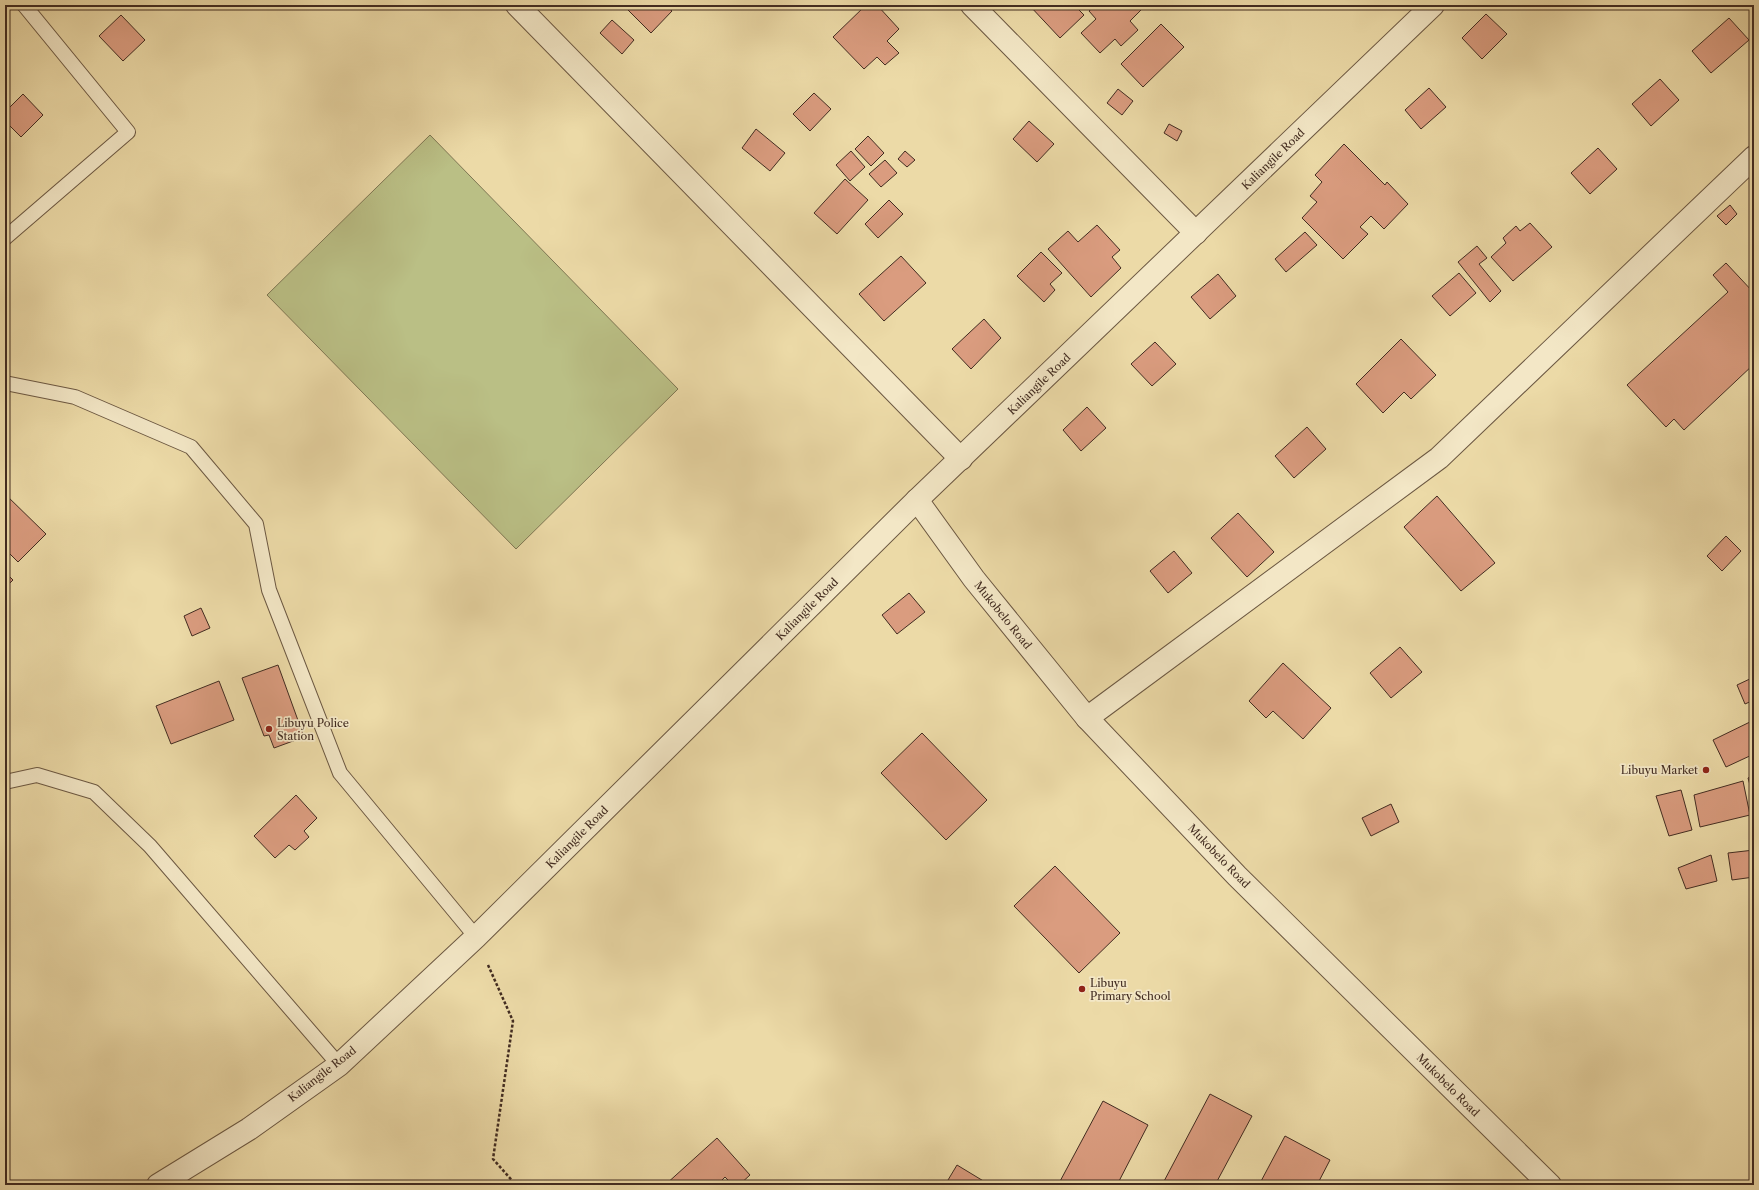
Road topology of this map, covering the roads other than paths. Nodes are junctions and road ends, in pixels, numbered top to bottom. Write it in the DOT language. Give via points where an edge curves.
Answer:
graph roads {
  1 [pos="24,5"];
  2 [pos="517,5"];
  3 [pos="972,5"];
  4 [pos="1433,5"];
  5 [pos="1754,157"];
  6 [pos="1196,234"];
  7 [pos="5,238"];
  8 [pos="5,383"];
  9 [pos="961,459"];
  10 [pos="917,500"];
  11 [pos="1087,718"];
  12 [pos="5,782"];
  13 [pos="476,937"];
  14 [pos="339,1064"];
  15 [pos="158,1185"];
  16 [pos="1550,1185"];
  1 -- 7 [label="lane" via="128,132"];
  2 -- 9 [label="street"];
  3 -- 6 [label="street"];
  4 -- 6 [label="street, Kaliangile Road"];
  5 -- 11 [label="street" via="1438,458"];
  6 -- 9 [label="street, Kaliangile Road"];
  8 -- 13 [label="lane" via="75,397 191,447 256,524 269,590 340,773"];
  9 -- 10 [label="street, Kaliangile Road"];
  10 -- 11 [label="street, Mukobelo Road" via="974,579"];
  10 -- 13 [label="street, Kaliangile Road"];
  11 -- 16 [label="street, Mukobelo Road" via="1237,876"];
  12 -- 14 [label="lane" via="37,775 94,792 150,846"];
  13 -- 14 [label="street, Kaliangile Road"];
  14 -- 15 [label="street, Kaliangile Road" via="249,1129"];
}
